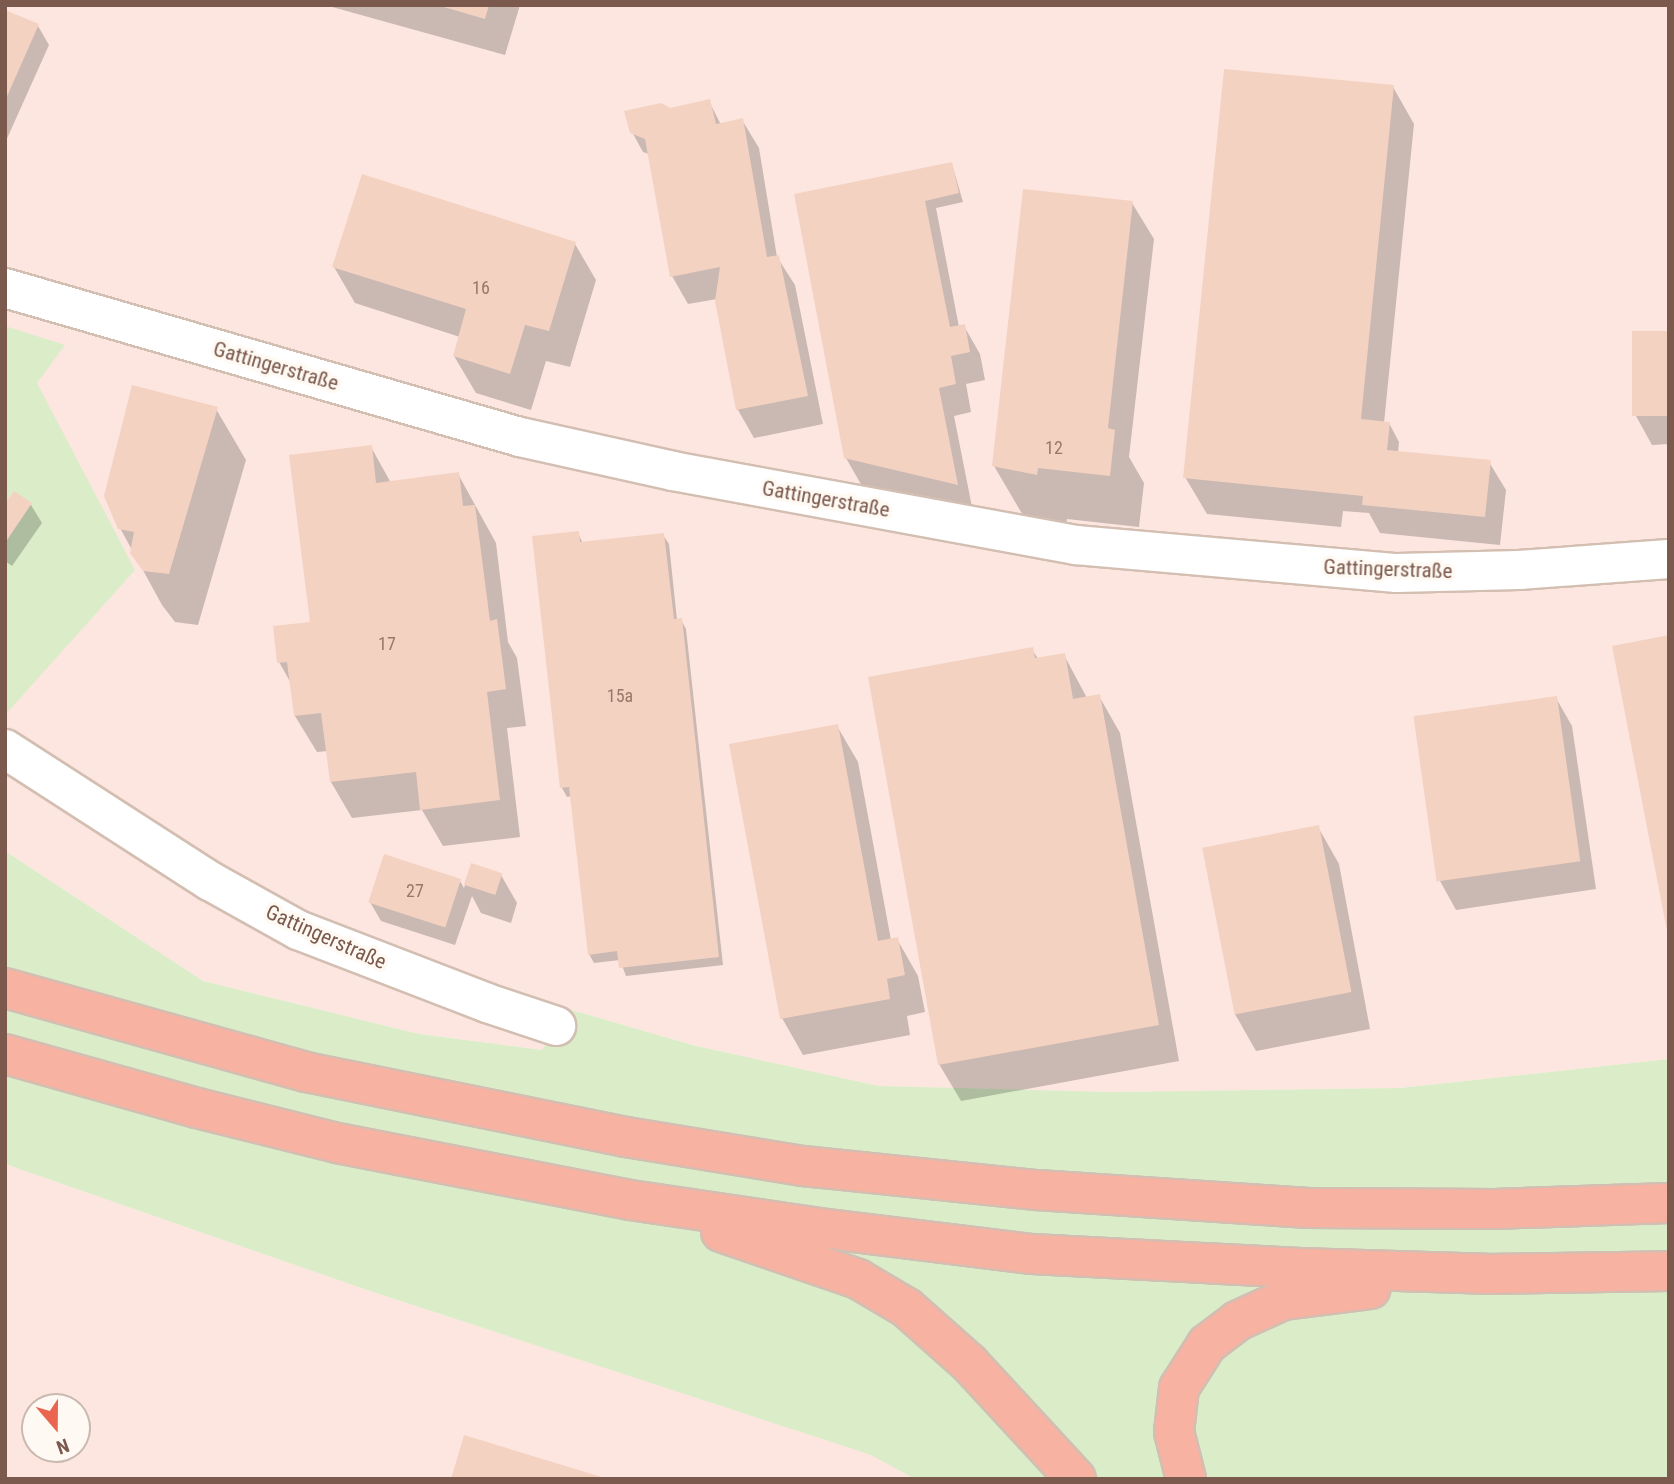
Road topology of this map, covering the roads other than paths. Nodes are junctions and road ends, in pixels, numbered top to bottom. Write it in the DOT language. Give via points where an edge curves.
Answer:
graph roads {
  1 [pos="5,288"];
  2 [pos="1669,559"];
  3 [pos="5,749"];
  4 [pos="5,988"];
  5 [pos="556,1026"];
  6 [pos="5,1054"];
  7 [pos="630,1200"];
  8 [pos="1669,1203"];
  9 [pos="1669,1270"];
  10 [pos="1486,1274"];
  11 [pos="1076,1479"];
  12 [pos="1186,1479"];
  1 -- 2 [label="street, Gattingerstraße" via="520,438 1076,545 1397,573"];
  3 -- 5 [label="street, Gattingerstraße" via="210,881 298,930"];
  4 -- 8 [label="highway" via="306,1072 626,1137 803,1166 1037,1190 1308,1208 1494,1209"];
  6 -- 7 [label="highway" via="337,1143"];
  7 -- 10 [label="highway" via="1032,1254"];
  7 -- 11 [label="highway" via="858,1279 907,1308 970,1364"];
  9 -- 10 [label="highway"];
  10 -- 12 [label="highway" via="1283,1300 1237,1321 1207,1344 1179,1388 1174,1432"];
}
